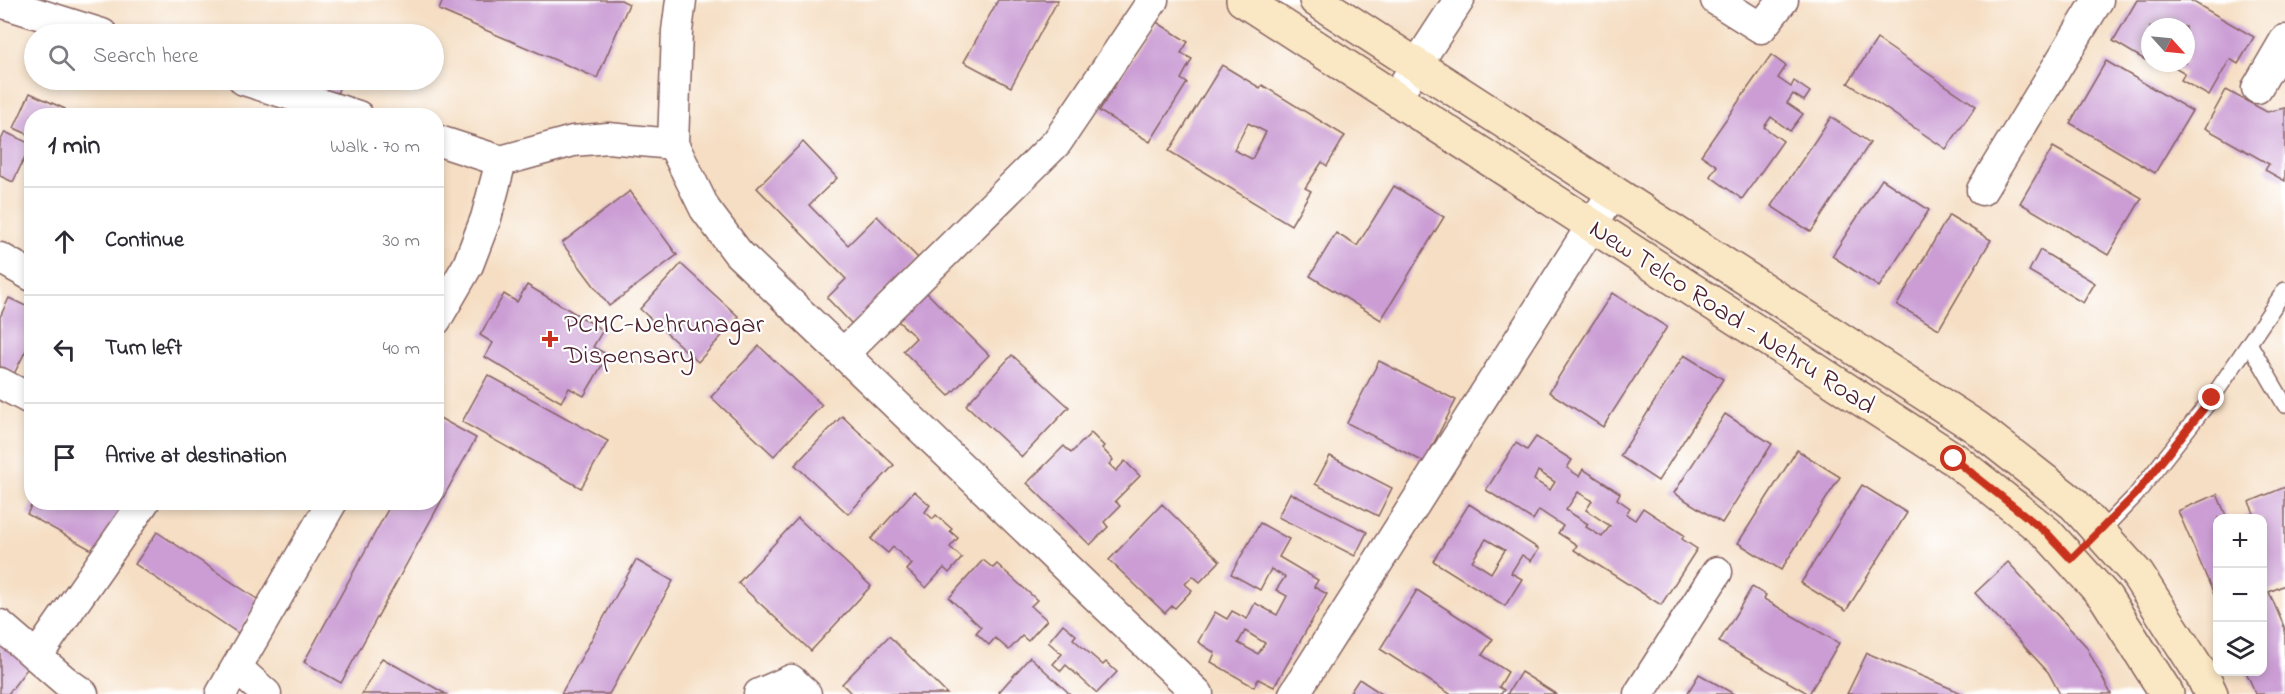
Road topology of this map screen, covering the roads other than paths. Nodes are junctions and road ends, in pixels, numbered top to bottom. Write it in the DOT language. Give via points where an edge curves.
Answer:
graph roads {
  1 [pos="681,0"];
  2 [pos="1153,0"];
  3 [pos="1243,0"];
  4 [pos="1316,0"];
  5 [pos="1459,0"];
  6 [pos="1716,0"];
  7 [pos="1784,0"];
  8 [pos="2098,0"];
  9 [pos="0,2"];
  10 [pos="70,24"];
  11 [pos="2285,40"];
  12 [pos="1416,65"];
  13 [pos="2257,88"];
  14 [pos="276,90"];
  15 [pos="1395,98"];
  16 [pos="333,108"];
  17 [pos="444,143"];
  18 [pos="673,144"];
  19 [pos="501,161"];
  20 [pos="1982,190"];
  21 [pos="1613,192"];
  22 [pos="1592,225"];
  23 [pos="0,258"];
  24 [pos="24,272"];
  25 [pos="2285,290"];
  26 [pos="444,307"];
  27 [pos="2249,343"];
  28 [pos="843,354"];
  29 [pos="0,383"];
  30 [pos="24,396"];
  31 [pos="2285,405"];
  32 [pos="138,510"];
  33 [pos="327,510"];
  34 [pos="2100,532"];
  35 [pos="2071,559"];
  36 [pos="1717,572"];
  37 [pos="0,625"];
  38 [pos="38,656"];
  39 [pos="237,668"];
  40 [pos="83,694"];
  41 [pos="221,694"];
  42 [pos="266,694"];
  43 [pos="759,694"];
  44 [pos="806,694"];
  45 [pos="1198,694"];
  46 [pos="1293,694"];
  47 [pos="1639,694"];
  48 [pos="2167,694"];
  49 [pos="2211,694"];
  1 -- 18 [label="street"];
  2 -- 28 [label="street" via="1057,142"];
  3 -- 15 [label="street, New Telco Road - Nehru Road"];
  4 -- 12 [label="street, New Telco Road - Nehru Road"];
  5 -- 12 [label="street"];
  6 -- 7 [label="street" via="1761,28"];
  8 -- 20 [label="street"];
  9 -- 10 [label="street"];
  11 -- 13 [label="street"];
  12 -- 15 [label="street"];
  12 -- 21 [label="street, New Telco Road - Nehru Road"];
  14 -- 16 [label="street"];
  15 -- 22 [label="street, New Telco Road - Nehru Road"];
  17 -- 19 [label="street"];
  18 -- 19 [label="street" via="608,138 573,141"];
  18 -- 28 [label="street" via="705,209 738,253"];
  19 -- 26 [label="street" via="468,265"];
  21 -- 22 [label="street"];
  21 -- 34 [label="street, New Telco Road - Nehru Road" via="1976,427 2074,504"];
  22 -- 35 [label="street, New Telco Road - Nehru Road" via="1954,459 2047,533"];
  22 -- 46 [label="street"];
  23 -- 24 [label="street"];
  25 -- 27 [label="lane"];
  27 -- 31 [label="lane"];
  27 -- 34 [label="lane" via="2212,398 2135,495"];
  28 -- 45 [label="street"];
  29 -- 30 [label="street"];
  32 -- 38 [label="street"];
  33 -- 39 [label="street"];
  34 -- 35 [label="street"];
  34 -- 49 [label="street, New Telco Road - Nehru Road" via="2137,574"];
  35 -- 48 [label="street, New Telco Road - Nehru Road" via="2106,598"];
  36 -- 47 [label="street"];
  37 -- 38 [label="street"];
  38 -- 40 [label="street"];
  39 -- 41 [label="street"];
  39 -- 42 [label="street"];
  43 -- 44 [label="street" via="791,680"];
}
